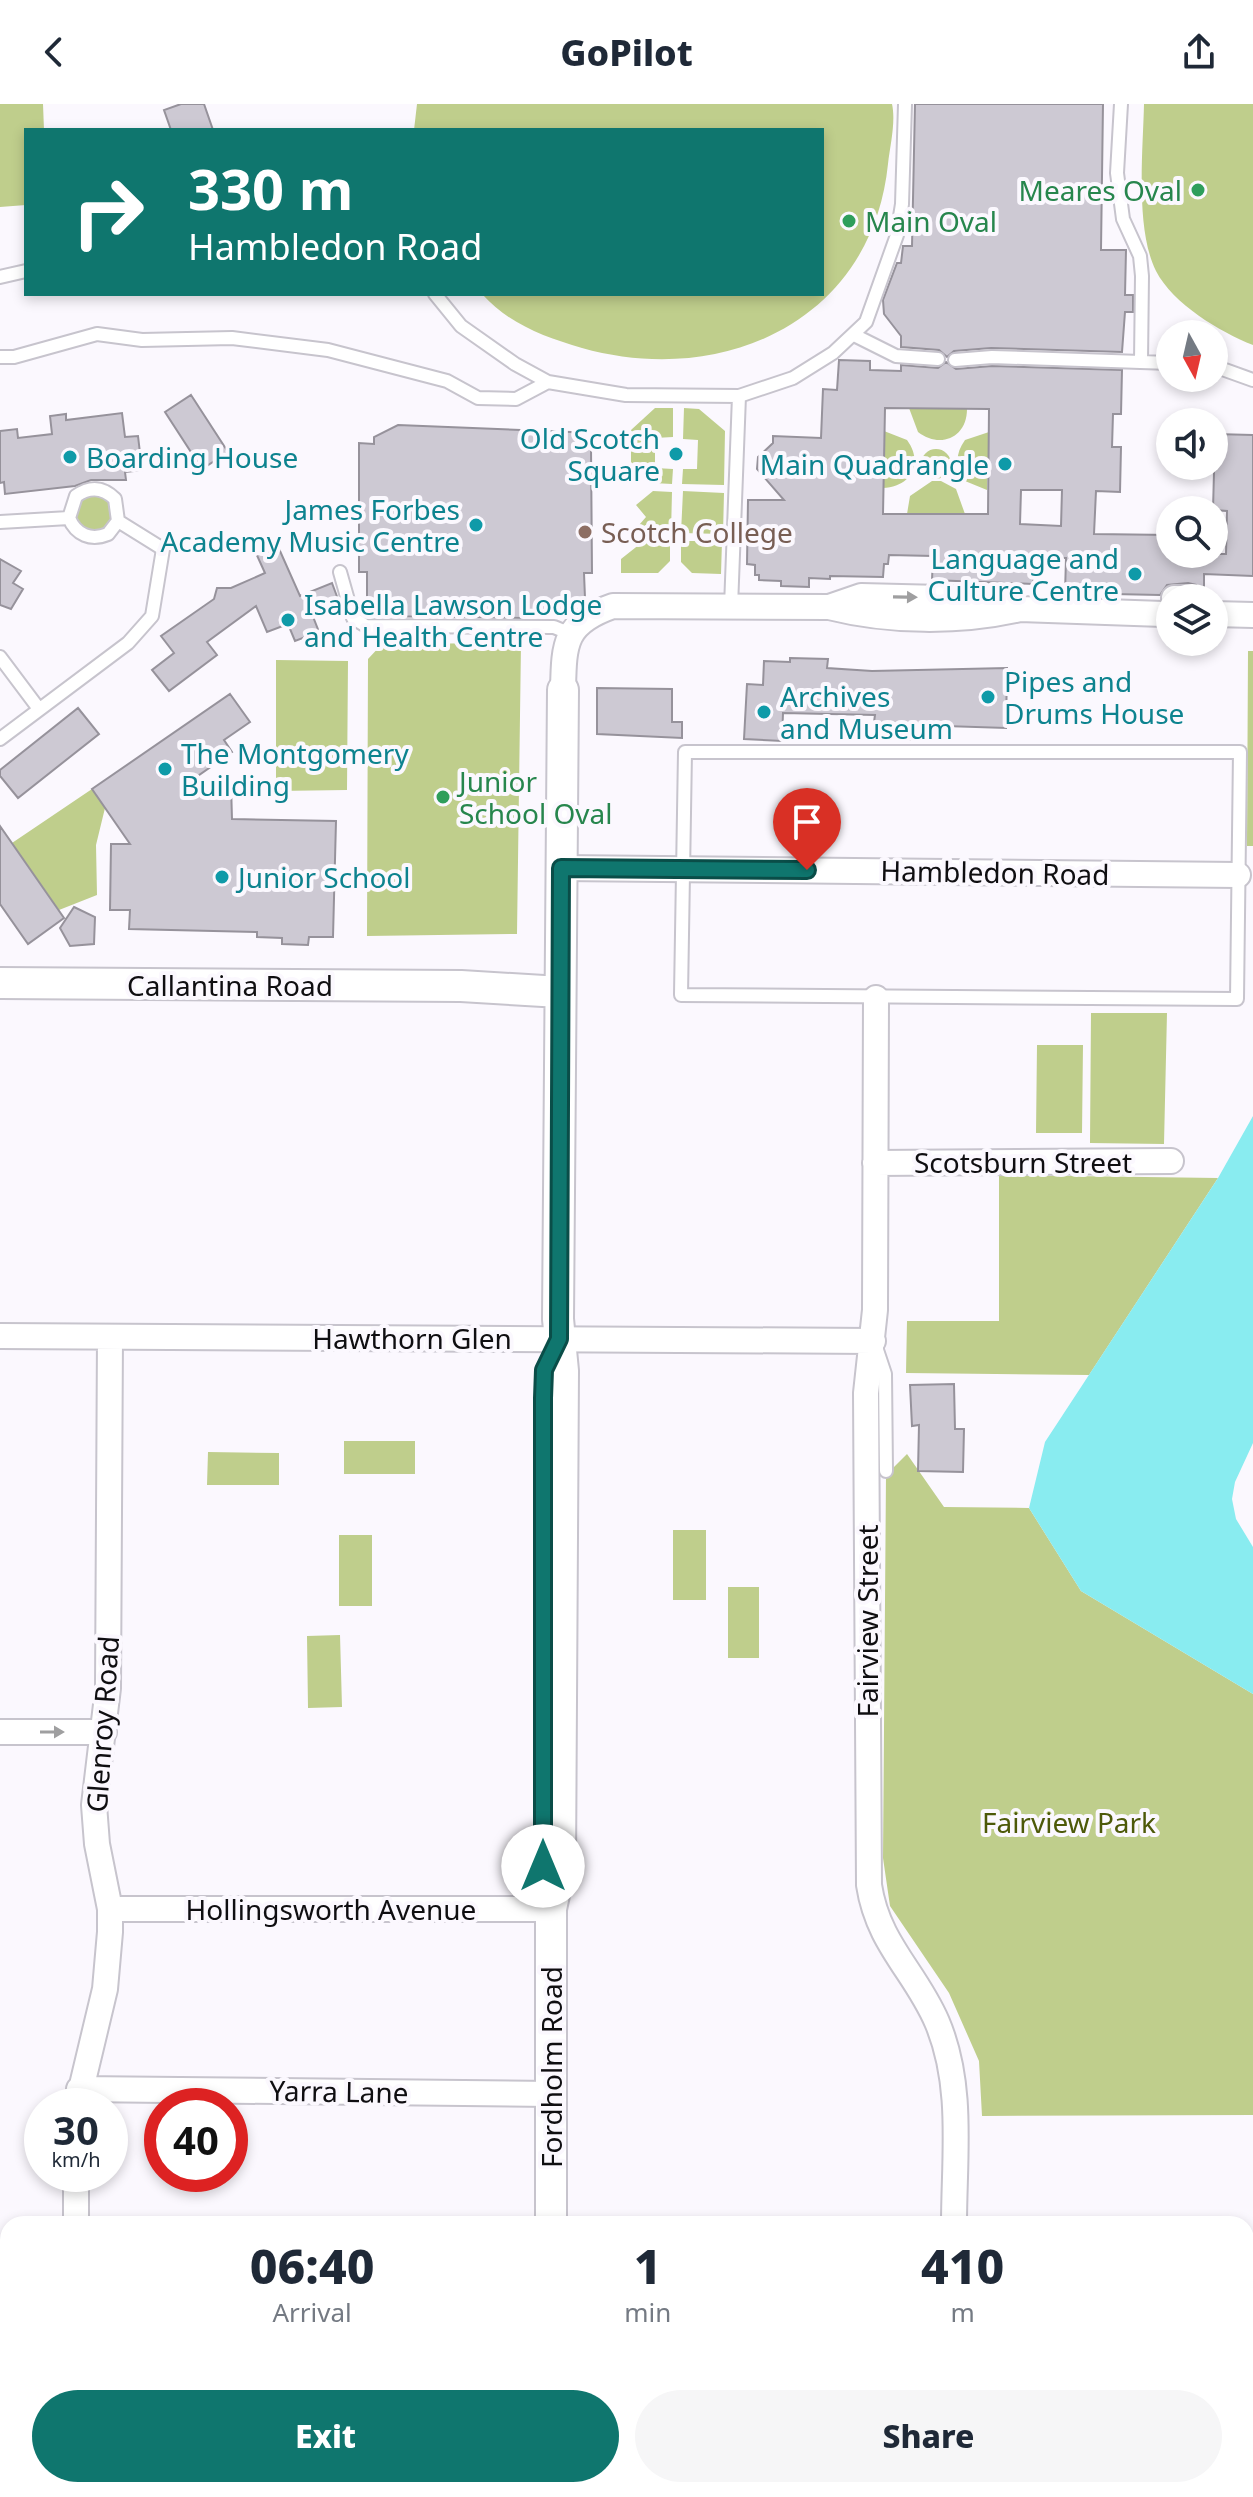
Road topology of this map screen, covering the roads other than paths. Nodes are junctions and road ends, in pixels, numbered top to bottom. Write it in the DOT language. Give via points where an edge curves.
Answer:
graph roads {
  1 [pos="905,104"];
  2 [pos="1121,104"];
  3 [pos="24,271"];
  4 [pos="0,277"];
  5 [pos="437,296"];
  6 [pos="854,335"];
  7 [pos="0,357"];
  8 [pos="938,359"];
  9 [pos="955,360"];
  10 [pos="1141,361"];
  11 [pos="1156,362"];
  12 [pos="1228,371"];
  13 [pos="1253,380"];
  14 [pos="548,382"];
  15 [pos="739,396"];
  16 [pos="69,518"];
  17 [pos="118,521"];
  18 [pos="0,522"];
  19 [pos="340,572"];
  20 [pos="731,608"];
  21 [pos="1156,610"];
  22 [pos="1228,614"];
  23 [pos="1253,615"];
  24 [pos="571,634"];
  25 [pos="0,657"];
  26 [pos="563,690"];
  27 [pos="39,709"];
  28 [pos="0,739"];
  29 [pos="561,868"];
  30 [pos="684,868"];
  31 [pos="1238,875"];
  32 [pos="0,983"];
  33 [pos="560,984"];
  34 [pos="876,998"];
  35 [pos="1171,1161"];
  36 [pos="875,1163"];
  37 [pos="0,1336"];
  38 [pos="110,1337"];
  39 [pos="559,1339"];
  40 [pos="873,1341"];
  41 [pos="886,1471"];
  42 [pos="0,1732"];
  43 [pos="104,1732"];
  44 [pos="110,1909"];
  45 [pos="551,1909"];
  46 [pos="80,2088"];
  47 [pos="551,2094"];
  48 [pos="128,2097"];
  49 [pos="76,2192"];
  50 [pos="76,2216"];
  51 [pos="551,2216"];
  52 [pos="954,2216"];
  1 -- 6 [label="lane" via="897,235 866,322"];
  2 -- 10 [label="lane" via="1117,173 1123,219 1140,256"];
  3 -- 4 [label="lane"];
  5 -- 14 [label="lane" via="461,326"];
  6 -- 8 [label="lane" via="896,356"];
  6 -- 15 [label="lane" via="793,378"];
  7 -- 14 [label="lane" via="97,334 142,340 232,338 328,350 447,381 478,398 516,399"];
  9 -- 10 [label="lane"];
  10 -- 11 [label="lane"];
  12 -- 13 [label="lane"];
  14 -- 15 [label="lane" via="626,395"];
  15 -- 20 [label="lane"];
  16 -- 17 [label="lane" via="92,538 108,534"];
  16 -- 17 [label="lane" via="76,496 100,489 115,499"];
  16 -- 18 [label="lane"];
  17 -- 27 [label="lane" via="163,549 152,616 128,643"];
  19 -- 24 [label="lane" via="353,618 366,626 554,627"];
  20 -- 21 [label="street" via="829,607 861,596 982,599 1020,609"];
  20 -- 24 [label="street" via="613,606 583,619"];
  22 -- 23 [label="street"];
  24 -- 26 [label="street" via="564,647"];
  25 -- 27 [label="lane"];
  26 -- 29 [label="street, Fordholm Road"];
  27 -- 28 [label="lane"];
  29 -- 30 [label="street, Hambledon Road"];
  29 -- 33 [label="street, Fordholm Road"];
  30 -- 31 [label="street, Hambledon Road"];
  30 -- 31 [label="lane" via="685,752 1240,752"];
  30 -- 34 [label="lane" via="681,995"];
  31 -- 34 [label="lane" via="1237,999"];
  32 -- 33 [label="street, Callantina Road" via="461,986 490,978"];
  33 -- 39 [label="street, Fordholm Road"];
  34 -- 36 [label="street, Fairview Street"];
  35 -- 36 [label="street, Scotsburn Street"];
  36 -- 40 [label="street, Fairview Street"];
  37 -- 38 [label="street, Hawthorn Glen"];
  38 -- 39 [label="street, Hawthorn Glen"];
  38 -- 43 [label="street, Glenroy Road"];
  39 -- 40 [label="street, Hawthorn Glen"];
  39 -- 45 [label="street, Fordholm Road" via="560,1866"];
  40 -- 41 [label="lane" via="885,1374"];
  40 -- 52 [label="street, Fairview Street" via="866,1393 869,1885 882,1934 924,1998 950,2059"];
  42 -- 43 [label="street, one-way"];
  43 -- 44 [label="street, Glenroy Road" via="95,1783 95,1825"];
  44 -- 45 [label="street, Hollingsworth Avenue"];
  44 -- 46 [label="street, Glenroy Road" via="105,1989"];
  45 -- 47 [label="street, Fordholm Road"];
  47 -- 48 [label="street, Yarra Lane"];
  47 -- 51 [label="street, Fordholm Road"];
  49 -- 50 [label="street"];
}
